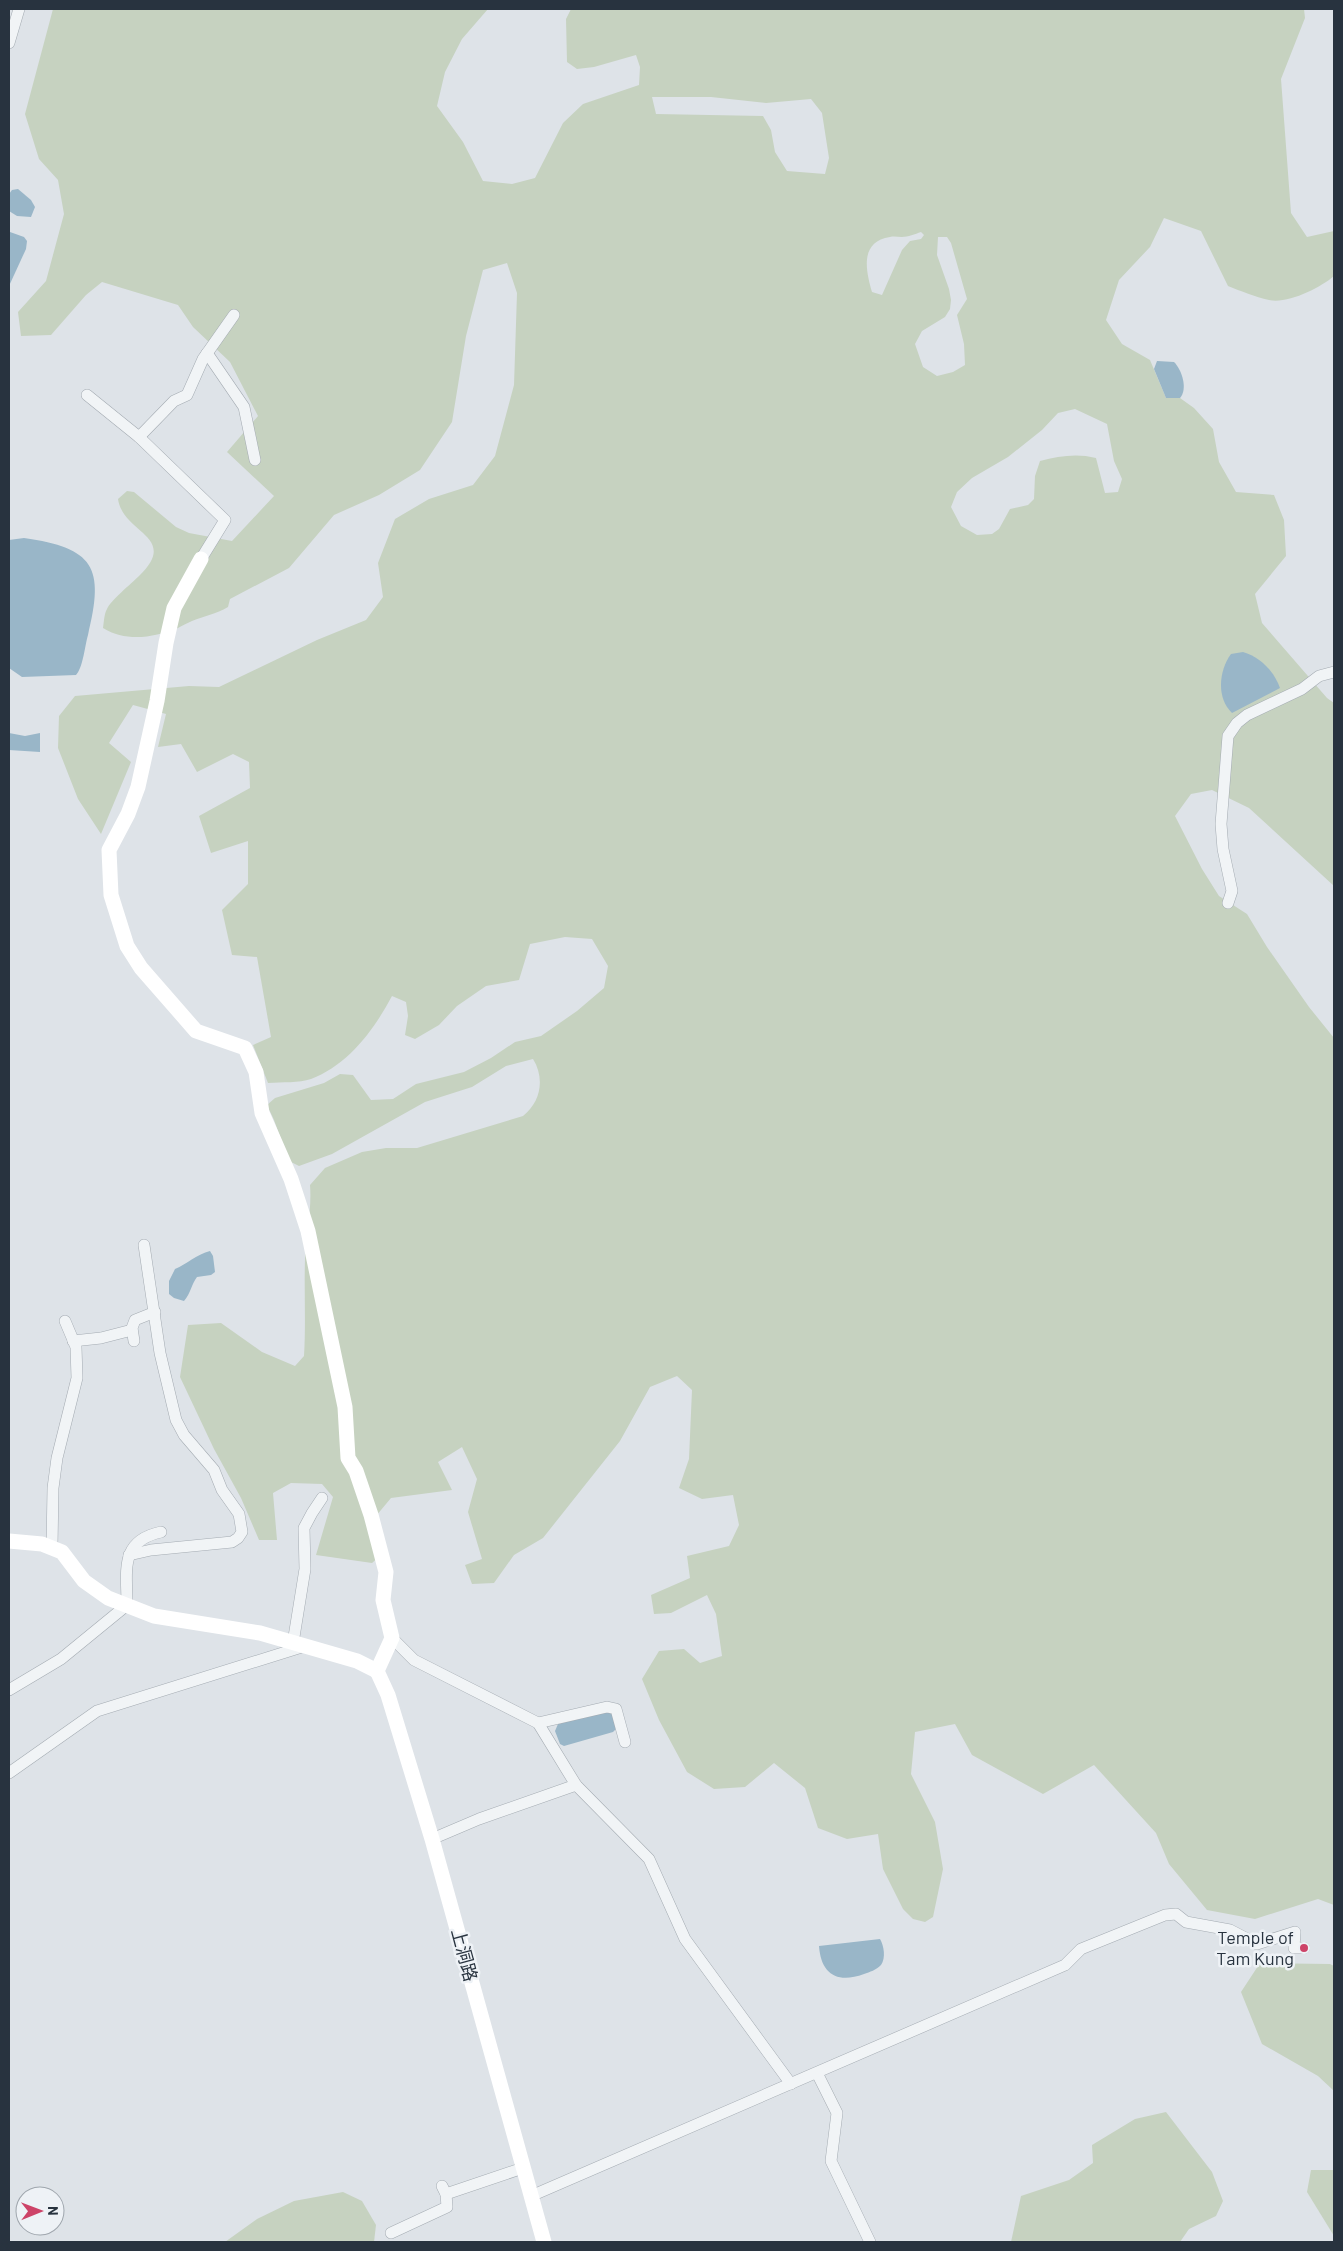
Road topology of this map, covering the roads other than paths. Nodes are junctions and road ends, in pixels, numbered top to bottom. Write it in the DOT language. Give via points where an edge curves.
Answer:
graph roads {
  1 [pos="19,9"];
  2 [pos="9,43"];
  3 [pos="234,315"];
  4 [pos="207,353"];
  5 [pos="87,395"];
  6 [pos="139,437"];
  7 [pos="256,460"];
  8 [pos="201,559"];
  9 [pos="1334,672"];
  10 [pos="1228,903"];
  11 [pos="144,1245"];
  12 [pos="155,1312"];
  13 [pos="65,1321"];
  14 [pos="73,1341"];
  15 [pos="322,1498"];
  16 [pos="161,1532"];
  17 [pos="9,1541"];
  18 [pos="52,1547"];
  19 [pos="129,1555"];
  20 [pos="127,1605"];
  21 [pos="392,1638"];
  22 [pos="299,1645"];
  23 [pos="377,1671"];
  24 [pos="9,1690"];
  25 [pos="538,1723"];
  26 [pos="625,1742"];
  27 [pos="9,1774"];
  28 [pos="576,1785"];
  29 [pos="432,1839"];
  30 [pos="1304,1948"];
  31 [pos="817,2073"];
  32 [pos="791,2084"];
  33 [pos="523,2168"];
  34 [pos="531,2196"];
  35 [pos="391,2233"];
  36 [pos="544,2242"];
  37 [pos="870,2242"];
  1 -- 2 [label="street"];
  3 -- 4 [label="street"];
  4 -- 6 [label="street" via="186,395 174,401"];
  4 -- 7 [label="street" via="244,407"];
  5 -- 6 [label="street"];
  6 -- 8 [label="street" via="224,520"];
  8 -- 21 [label="street" via="174,608 138,786 109,850 111,895 127,946 141,968 196,1031 245,1048 256,1072 262,1113 291,1179 308,1230 345,1407 348,1458 371,1515 386,1572 383,1600"];
  9 -- 10 [label="street" via="1319,676 1302,689 1247,715 1237,722 1228,736 1221,824 1232,891"];
  11 -- 12 [label="street"];
  12 -- 14 [label="street" via="135,1320 133,1335"];
  12 -- 19 [label="street" via="160,1353 176,1420 184,1435 214,1470 222,1490 239,1514 242,1532 232,1542"];
  13 -- 14 [label="street"];
  14 -- 18 [label="street" via="77,1378 57,1458"];
  15 -- 22 [label="street" via="304,1528 305,1569"];
  16 -- 19 [label="street" via="138,1541"];
  17 -- 18 [label="street"];
  18 -- 20 [label="street" via="62,1552 84,1581 108,1598"];
  19 -- 20 [label="street"];
  20 -- 22 [label="street" via="154,1616 260,1633"];
  20 -- 24 [label="street" via="60,1659"];
  21 -- 23 [label="street"];
  21 -- 25 [label="street" via="414,1660"];
  22 -- 23 [label="street" via="357,1661"];
  22 -- 27 [label="street" via="97,1711"];
  23 -- 29 [label="street, 上洞路" via="388,1695"];
  25 -- 26 [label="street" via="607,1707 616,1709"];
  25 -- 28 [label="street"];
  28 -- 29 [label="street"];
  28 -- 32 [label="street" via="649,1858 685,1939"];
  29 -- 33 [label="street, 上洞路"];
  30 -- 31 [label="street" via="1294,1948 1295,1932 1257,1944 1230,1930 1186,1922 1176,1914 1165,1915 1098,1940 1080,1949 1065,1965"];
  31 -- 32 [label="street"];
  31 -- 37 [label="street" via="837,2113 831,2162"];
  32 -- 34 [label="street"];
  33 -- 34 [label="street, 上洞路"];
  33 -- 35 [label="street" via="444,2190 447,2208"];
  34 -- 36 [label="street, 上洞路"];
}
